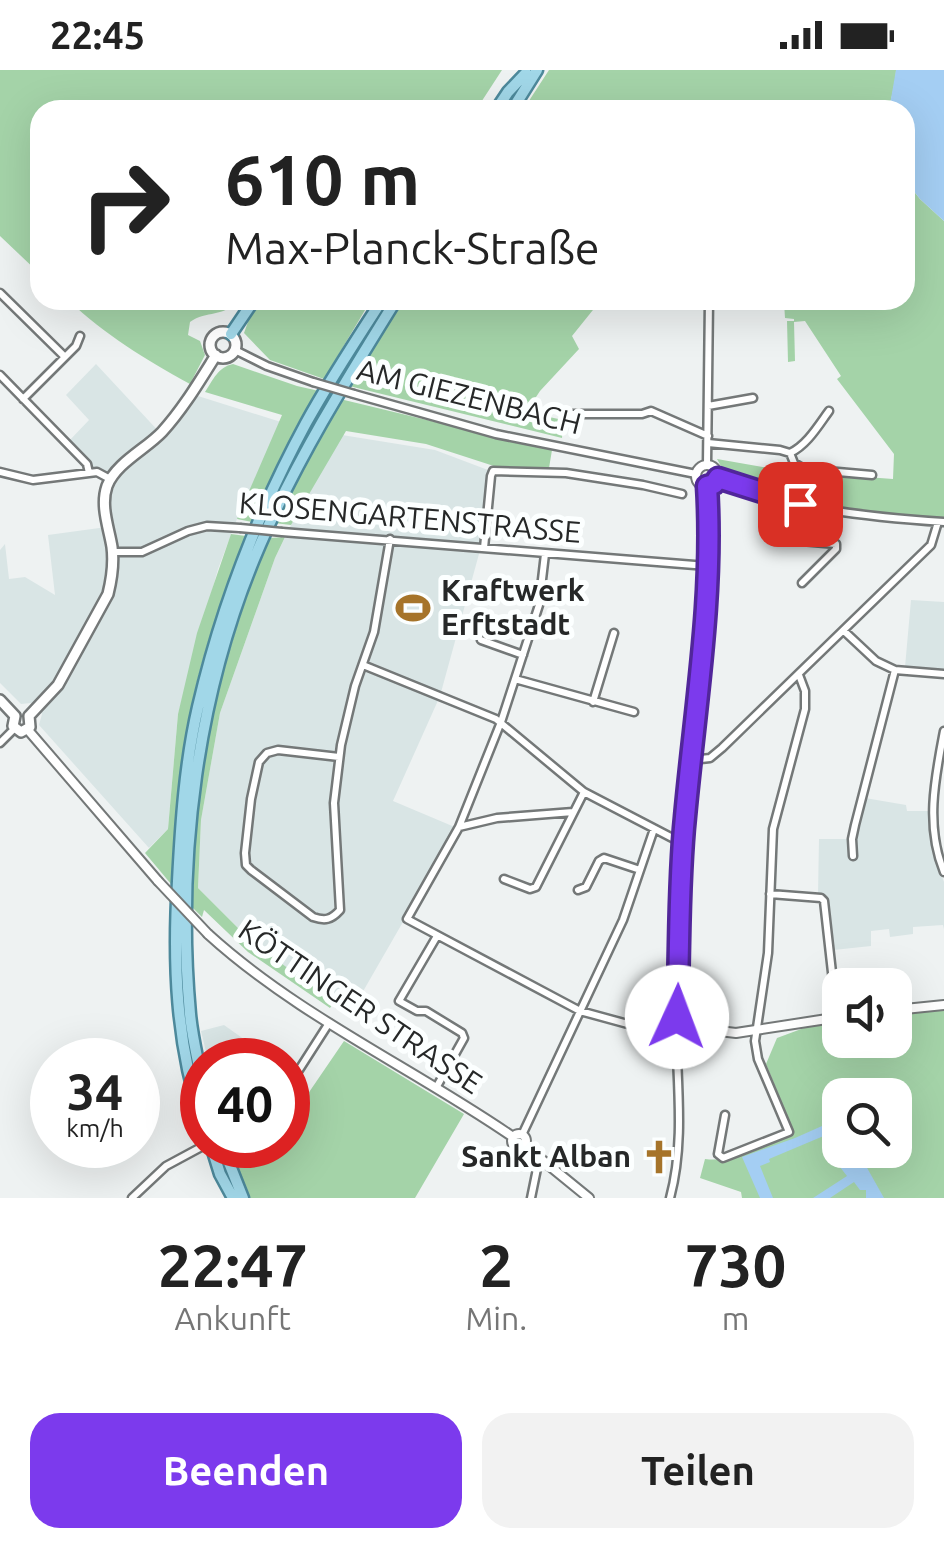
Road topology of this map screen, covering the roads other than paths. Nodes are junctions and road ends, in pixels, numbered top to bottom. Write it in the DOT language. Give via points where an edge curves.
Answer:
graph roads {
  1 [pos="530,71"];
  2 [pos="507,100"];
  3 [pos="517,100"];
  4 [pos="0,293"];
  5 [pos="247,310"];
  6 [pos="382,310"];
  7 [pos="383,310"];
  8 [pos="709,310"];
  9 [pos="230,334"];
  10 [pos="80,336"];
  11 [pos="235,350"];
  12 [pos="216,356"];
  13 [pos="65,357"];
  14 [pos="0,375"];
  15 [pos="753,398"];
  16 [pos="23,399"];
  17 [pos="708,406"];
  18 [pos="829,411"];
  19 [pos="569,414"];
  20 [pos="708,440"];
  21 [pos="790,454"];
  22 [pos="707,464"];
  23 [pos="0,472"];
  24 [pos="89,472"];
  25 [pos="696,474"];
  26 [pos="872,475"];
  27 [pos="718,478"];
  28 [pos="111,479"];
  29 [pos="707,486"];
  30 [pos="682,494"];
  31 [pos="941,522"];
  32 [pos="778,538"];
  33 [pos="390,539"];
  34 [pos="484,548"];
  35 [pos="113,552"];
  36 [pos="544,554"];
  37 [pos="707,566"];
  38 [pos="802,583"];
  39 [pos="844,631"];
  40 [pos="614,634"];
  41 [pos="482,640"];
  42 [pos="523,655"];
  43 [pos="363,665"];
  44 [pos="895,670"];
  45 [pos="944,674"];
  46 [pos="799,675"];
  47 [pos="515,679"];
  48 [pos="0,700"];
  49 [pos="593,702"];
  50 [pos="634,712"];
  51 [pos="15,716"];
  52 [pos="28,716"];
  53 [pos="501,722"];
  54 [pos="14,729"];
  55 [pos="28,730"];
  56 [pos="944,731"];
  57 [pos="0,744"];
  58 [pos="339,757"];
  59 [pos="692,760"];
  60 [pos="584,792"];
  61 [pos="574,812"];
  62 [pos="459,827"];
  63 [pos="654,830"];
  64 [pos="682,843"];
  65 [pos="853,856"];
  66 [pos="640,870"];
  67 [pos="944,872"];
  68 [pos="504,879"];
  69 [pos="578,890"];
  70 [pos="770,894"];
  71 [pos="437,936"];
  72 [pos="832,968"];
  73 [pos="944,1004"];
  74 [pos="912,1008"];
  75 [pos="580,1011"];
  76 [pos="822,1020"];
  77 [pos="330,1022"];
  78 [pos="678,1026"];
  79 [pos="757,1031"];
  80 [pos="183,1038"];
  81 [pos="194,1038"];
  82 [pos="310,1053"];
  83 [pos="436,1088"];
  84 [pos="725,1115"];
  85 [pos="518,1136"];
  86 [pos="180,1158"];
  87 [pos="540,1159"];
  88 [pos="218,1168"];
  89 [pos="231,1168"];
  90 [pos="132,1198"];
  91 [pos="233,1198"];
  92 [pos="243,1198"];
  93 [pos="531,1198"];
  94 [pos="589,1198"];
  95 [pos="670,1198"];
  1 -- 2 [label="main road"];
  1 -- 3 [label="main road"];
  4 -- 13 [label="street"];
  5 -- 9 [label="main road"];
  6 -- 80 [label="main road" via="306,423 227,602 198,709 182,814 176,982"];
  7 -- 81 [label="main road" via="342,376 271,520 228,635 190,823 185,939"];
  8 -- 17 [label="street"];
  9 -- 11 [label="main road"];
  9 -- 12 [label="main road" via="213,337"];
  10 -- 13 [label="street"];
  11 -- 12 [label="main road"];
  11 -- 25 [label="street, AM GIEZENBACH, bridge" via="313,382 496,434"];
  12 -- 28 [label="main road" via="178,414"];
  13 -- 16 [label="street"];
  14 -- 16 [label="street"];
  15 -- 17 [label="street"];
  16 -- 24 [label="street"];
  17 -- 20 [label="street"];
  18 -- 21 [label="street"];
  19 -- 20 [label="street" via="651,411"];
  20 -- 21 [label="street"];
  20 -- 22 [label="street"];
  21 -- 26 [label="street" via="804,468"];
  22 -- 25 [label="street"];
  22 -- 27 [label="street"];
  23 -- 24 [label="street" via="33,480"];
  24 -- 28 [label="street"];
  25 -- 29 [label="street"];
  27 -- 29 [label="street"];
  27 -- 31 [label="street" via="844,514"];
  28 -- 35 [label="main road" via="104,510"];
  29 -- 37 [label="street"];
  30 -- 34 [label="street" via="566,473 493,471"];
  31 -- 39 [label="street" via="930,545"];
  32 -- 38 [label="street" via="836,544"];
  33 -- 34 [label="street, KLOSENGARTENSTRASSE"];
  33 -- 35 [label="street, KLOSENGARTENSTRASSE, bridge" via="207,526 142,552"];
  33 -- 43 [label="street"];
  34 -- 36 [label="street, KLOSENGARTENSTRASSE"];
  35 -- 52 [label="main road" via="108,594 58,685"];
  36 -- 37 [label="street, KLOSENGARTENSTRASSE"];
  36 -- 42 [label="street" via="539,605"];
  37 -- 59 [label="street"];
  39 -- 44 [label="street"];
  39 -- 46 [label="street"];
  40 -- 49 [label="street"];
  41 -- 42 [label="street"];
  42 -- 47 [label="street"];
  43 -- 53 [label="street"];
  43 -- 58 [label="street"];
  44 -- 45 [label="street"];
  44 -- 65 [label="street"];
  46 -- 59 [label="street" via="710,758"];
  46 -- 70 [label="street" via="806,709 773,829"];
  47 -- 49 [label="street"];
  47 -- 53 [label="street"];
  48 -- 51 [label="main road"];
  49 -- 50 [label="street"];
  51 -- 52 [label="main road"];
  51 -- 54 [label="main road"];
  52 -- 55 [label="main road"];
  53 -- 60 [label="street"];
  53 -- 62 [label="street"];
  54 -- 55 [label="main road"];
  54 -- 57 [label="street"];
  55 -- 77 [label="street, KÖTTINGER STRASSE, bridge" via="208,934"];
  56 -- 67 [label="street" via="933,816"];
  58 -- 58 [label="street" via="334,812 340,910 322,920 251,870 245,854 267,753"];
  59 -- 64 [label="street"];
  60 -- 61 [label="street"];
  60 -- 63 [label="street"];
  61 -- 62 [label="street"];
  61 -- 68 [label="street" via="536,888"];
  62 -- 71 [label="street" via="408,919"];
  63 -- 64 [label="street"];
  63 -- 66 [label="street"];
  64 -- 78 [label="street"];
  66 -- 69 [label="street" via="604,858"];
  66 -- 75 [label="street"];
  70 -- 72 [label="street" via="824,901"];
  70 -- 79 [label="street"];
  71 -- 75 [label="street"];
  71 -- 83 [label="street" via="400,1001 462,1033"];
  73 -- 74 [label="street"];
  75 -- 78 [label="street" via="618,1023"];
  75 -- 85 [label="street"];
  76 -- 79 [label="street"];
  77 -- 82 [label="street"];
  77 -- 83 [label="street, KÖTTINGER STRASSE"];
  78 -- 79 [label="street"];
  78 -- 95 [label="street" via="680,1152"];
  79 -- 84 [label="street" via="758,1060 789,1132 723,1158 718,1154"];
  83 -- 85 [label="street, KÖTTINGER STRASSE"];
  85 -- 87 [label="street, KÖTTINGER STRASSE" via="514,1146 524,1145"];
  86 -- 90 [label="street"];
  87 -- 93 [label="street"];
  87 -- 94 [label="street"];
  88 -- 91 [label="main road"];
  89 -- 92 [label="main road"];
}
